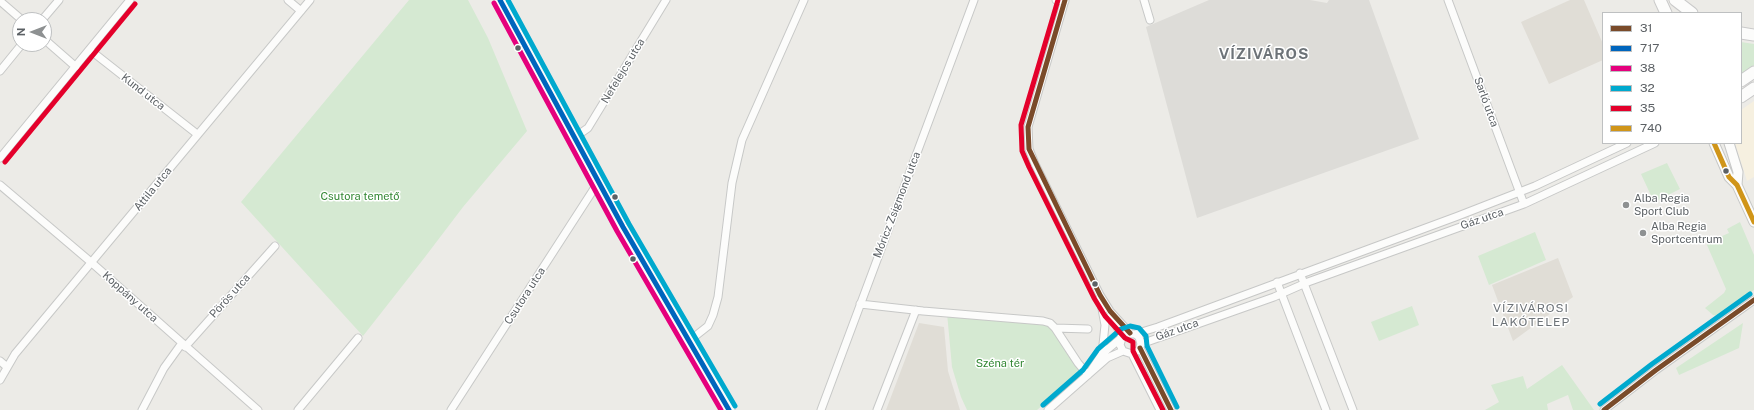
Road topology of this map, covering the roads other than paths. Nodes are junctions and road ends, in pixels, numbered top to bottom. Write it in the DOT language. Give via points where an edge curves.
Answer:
graph roads {
  1 [pos="59,0"];
  2 [pos="130,0"];
  3 [pos="288,0"];
  4 [pos="310,0"];
  5 [pos="500,0"];
  6 [pos="666,0"];
  7 [pos="804,0"];
  8 [pos="974,0"];
  9 [pos="1056,0"];
  10 [pos="1144,0"];
  11 [pos="1448,0"];
  12 [pos="1660,0"];
  13 [pos="1675,0"];
  14 [pos="0,1"];
  15 [pos="1065,1"];
  16 [pos="301,11"];
  17 [pos="13,12"];
  18 [pos="49,12"];
  19 [pos="1666,12"];
  20 [pos="1691,12"];
  21 [pos="1150,20"];
  22 [pos="1742,33"];
  23 [pos="1754,35"];
  24 [pos="52,46"];
  25 [pos="90,50"];
  26 [pos="15,52"];
  27 [pos="76,67"];
  28 [pos="0,71"];
  29 [pos="1754,72"];
  30 [pos="1742,80"];
  31 [pos="1754,88"];
  32 [pos="1742,96"];
  33 [pos="197,134"];
  34 [pos="575,138"];
  35 [pos="1625,144"];
  36 [pos="1652,144"];
  37 [pos="1714,144"];
  38 [pos="1729,144"];
  39 [pos="0,157"];
  40 [pos="599,181"];
  41 [pos="0,185"];
  42 [pos="1737,185"];
  43 [pos="1519,192"];
  44 [pos="1524,204"];
  45 [pos="1754,222"];
  46 [pos="275,246"];
  47 [pos="92,263"];
  48 [pos="1300,273"];
  49 [pos="1277,282"];
  50 [pos="1304,283"];
  51 [pos="1281,293"];
  52 [pos="1100,295"];
  53 [pos="1754,300"];
  54 [pos="860,304"];
  55 [pos="916,310"];
  56 [pos="1110,311"];
  57 [pos="1055,328"];
  58 [pos="1088,329"];
  59 [pos="1132,333"];
  60 [pos="358,338"];
  61 [pos="1122,338"];
  62 [pos="689,341"];
  63 [pos="184,345"];
  64 [pos="1141,346"];
  65 [pos="1123,351"];
  66 [pos="1102,354"];
  67 [pos="1132,354"];
  68 [pos="0,361"];
  69 [pos="7,367"];
  70 [pos="1088,375"];
  71 [pos="0,380"];
  72 [pos="1325,407"];
  73 [pos="142,410"];
  74 [pos="258,410"];
  75 [pos="298,410"];
  76 [pos="451,410"];
  77 [pos="728,410"];
  78 [pos="820,410"];
  79 [pos="877,410"];
  80 [pos="1048,410"];
  81 [pos="1160,410"];
  82 [pos="1171,410"];
  83 [pos="1353,410"];
  84 [pos="1604,410"];
  1 -- 18 [label="street"];
  2 -- 25 [label="street"];
  3 -- 16 [label="street"];
  4 -- 16 [label="street, Attila utca"];
  5 -- 34 [label="main road"];
  6 -- 34 [label="street, Nefelejcs utca" via="588,128"];
  7 -- 62 [label="street" via="742,140 732,183 718,297 713,315 708,326"];
  8 -- 54 [label="street, Móricz Zsigmond utca"];
  9 -- 15 [label="street"];
  10 -- 21 [label="street"];
  11 -- 43 [label="street, Sarló utca"];
  12 -- 19 [label="main road"];
  13 -- 20 [label="main road"];
  14 -- 17 [label="street"];
  15 -- 52 [label="street" via="1029,121 1028,141 1034,164"];
  16 -- 33 [label="street, Attila utca"];
  22 -- 23 [label="main road"];
  24 -- 27 [label="street"];
  25 -- 27 [label="street"];
  25 -- 33 [label="street, Kund utca"];
  26 -- 28 [label="street"];
  27 -- 39 [label="street"];
  29 -- 30 [label="main road"];
  31 -- 32 [label="main road"];
  33 -- 47 [label="street, Attila utca"];
  34 -- 40 [label="main road"];
  35 -- 43 [label="street, Gáz utca"];
  36 -- 44 [label="street, Gáz utca"];
  37 -- 42 [label="street" via="1729,177"];
  38 -- 42 [label="street" via="1738,172"];
  40 -- 62 [label="main road"];
  40 -- 76 [label="street, Csutora utca"];
  41 -- 47 [label="street, Koppány utca"];
  42 -- 45 [label="street"];
  43 -- 44 [label="street, Sarló utca"];
  43 -- 48 [label="street, Gáz utca"];
  44 -- 50 [label="street, Gáz utca"];
  46 -- 63 [label="street, Pörös utca"];
  47 -- 63 [label="street, Koppány utca"];
  47 -- 69 [label="street, Attila utca" via="15,354"];
  48 -- 49 [label="street, Gáz utca"];
  48 -- 50 [label="street"];
  49 -- 51 [label="street"];
  49 -- 59 [label="street, Gáz utca" via="1158,327"];
  50 -- 51 [label="street, Gáz utca"];
  50 -- 83 [label="street"];
  51 -- 64 [label="street, Gáz utca"];
  51 -- 72 [label="street"];
  52 -- 56 [label="street"];
  52 -- 66 [label="street" via="1105,325"];
  53 -- 84 [label="street"];
  54 -- 55 [label="street"];
  54 -- 78 [label="street, Móricz Zsigmond utca"];
  55 -- 57 [label="street" via="1043,321"];
  55 -- 79 [label="street"];
  56 -- 59 [label="street"];
  56 -- 61 [label="street"];
  57 -- 58 [label="street"];
  57 -- 70 [label="street"];
  59 -- 61 [label="street"];
  59 -- 64 [label="street" via="1140,339"];
  60 -- 75 [label="street"];
  61 -- 65 [label="street" via="1120,345"];
  61 -- 66 [label="street"];
  62 -- 77 [label="main road"];
  63 -- 73 [label="street, Pörös utca" via="164,368"];
  63 -- 74 [label="street, Koppány utca"];
  64 -- 67 [label="street" via="1138,352"];
  64 -- 82 [label="street"];
  65 -- 67 [label="street"];
  65 -- 70 [label="street" via="1107,358"];
  66 -- 70 [label="street"];
  67 -- 81 [label="street"];
  68 -- 69 [label="street"];
  69 -- 71 [label="street, Attila utca"];
  70 -- 80 [label="street"];
}
